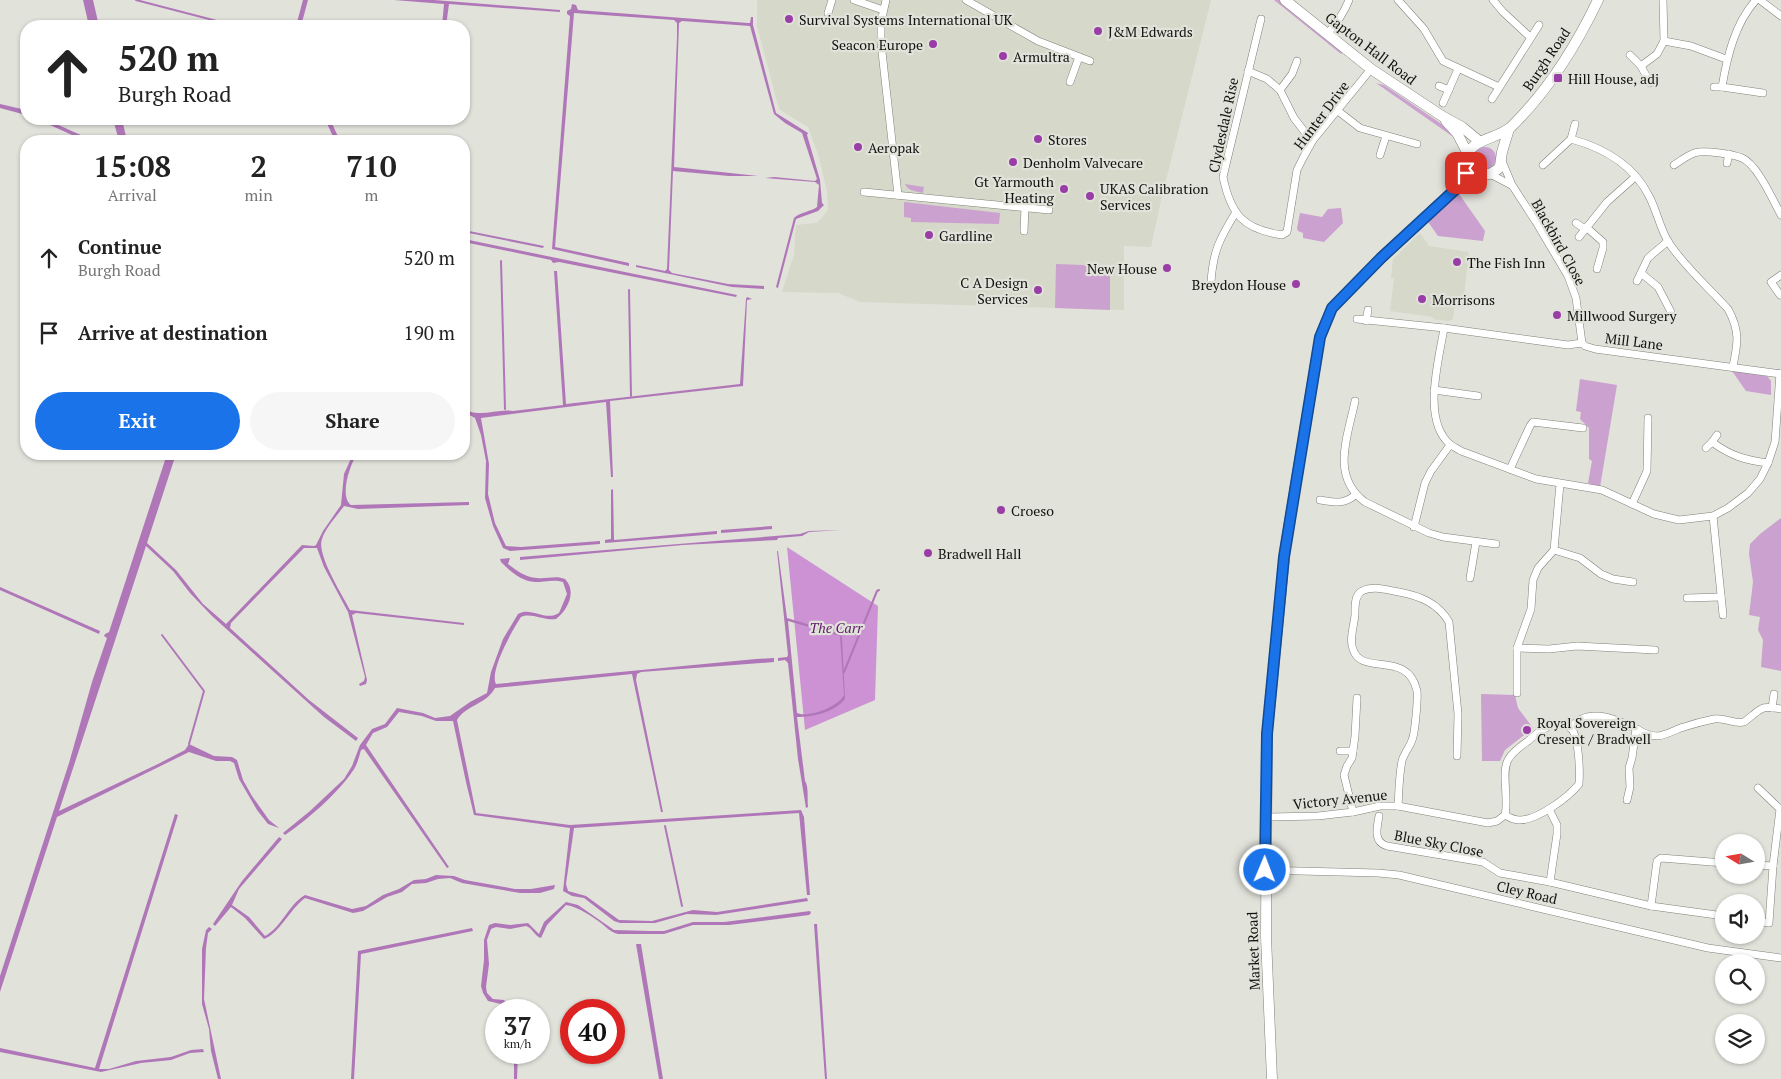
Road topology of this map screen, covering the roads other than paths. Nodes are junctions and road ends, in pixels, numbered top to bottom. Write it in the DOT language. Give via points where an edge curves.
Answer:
graph roads {
  1 [pos="832,0"];
  2 [pos="854,0"];
  3 [pos="886,0"];
  4 [pos="966,0"];
  5 [pos="1286,0"];
  6 [pos="1349,0"];
  7 [pos="1493,0"];
  8 [pos="1598,0"];
  9 [pos="1663,0"];
  10 [pos="1756,0"];
  11 [pos="1760,0"];
  12 [pos="1402,1"];
  13 [pos="883,10"];
  14 [pos="828,13"];
  15 [pos="1781,16"];
  16 [pos="1261,19"];
  17 [pos="1539,25"];
  18 [pos="1327,34"];
  19 [pos="1530,36"];
  20 [pos="1664,40"];
  21 [pos="1630,55"];
  22 [pos="1079,57"];
  23 [pos="1726,59"];
  24 [pos="1090,61"];
  25 [pos="1297,61"];
  26 [pos="1641,66"];
  27 [pos="1371,69"];
  28 [pos="1458,69"];
  29 [pos="1248,71"];
  30 [pos="1070,82"];
  31 [pos="1650,83"];
  32 [pos="1439,86"];
  33 [pos="1499,87"];
  34 [pos="1280,90"];
  35 [pos="1449,90"];
  36 [pos="1763,93"];
  37 [pos="1492,99"];
  38 [pos="1443,104"];
  39 [pos="1338,111"];
  40 [pos="1442,116"];
  41 [pos="1575,124"];
  42 [pos="1509,129"];
  43 [pos="1386,136"];
  44 [pos="1571,139"];
  45 [pos="1314,140"];
  46 [pos="1483,141"];
  47 [pos="1417,144"];
  48 [pos="1729,154"];
  49 [pos="1380,155"];
  50 [pos="1502,156"];
  51 [pos="1470,160"];
  52 [pos="1727,163"];
  53 [pos="1543,165"];
  54 [pos="1674,166"];
  55 [pos="1486,174"];
  56 [pos="1635,177"];
  57 [pos="1512,185"];
  58 [pos="1458,187"];
  59 [pos="864,192"];
  60 [pos="898,195"];
  61 [pos="1025,208"];
  62 [pos="1049,210"];
  63 [pos="1236,212"];
  64 [pos="1781,215"];
  65 [pos="1576,223"];
  66 [pos="1586,228"];
  67 [pos="1024,231"];
  68 [pos="1282,235"];
  69 [pos="1578,237"];
  70 [pos="1668,241"];
  71 [pos="1597,270"];
  72 [pos="1640,273"];
  73 [pos="1781,275"];
  74 [pos="1637,281"];
  75 [pos="1211,282"];
  76 [pos="1780,295"];
  77 [pos="1368,310"];
  78 [pos="1671,312"];
  79 [pos="1327,318"];
  80 [pos="1357,319"];
  81 [pos="1366,321"];
  82 [pos="1444,328"];
  83 [pos="1582,343"];
  84 [pos="1733,366"];
  85 [pos="1780,373"];
  86 [pos="1434,390"];
  87 [pos="1478,396"];
  88 [pos="1355,401"];
  89 [pos="1648,418"];
  90 [pos="1584,428"];
  91 [pos="1717,435"];
  92 [pos="1712,442"];
  93 [pos="1450,445"];
  94 [pos="1706,448"];
  95 [pos="1768,463"];
  96 [pos="1510,469"];
  97 [pos="1560,484"];
  98 [pos="1355,495"];
  99 [pos="1320,500"];
  100 [pos="1632,504"];
  101 [pos="1714,516"];
  102 [pos="1414,527"];
  103 [pos="1476,542"];
  104 [pos="1496,544"];
  105 [pos="1554,550"];
  106 [pos="1470,578"];
  107 [pos="1632,582"];
  108 [pos="1721,597"];
  109 [pos="1687,598"];
  110 [pos="1723,615"];
  111 [pos="1517,648"];
  112 [pos="1655,650"];
  113 [pos="1517,693"];
  114 [pos="1774,694"];
  115 [pos="1357,698"];
  116 [pos="1772,708"];
  117 [pos="1781,710"];
  118 [pos="1570,728"];
  119 [pos="1636,729"];
  120 [pos="1340,751"];
  121 [pos="1353,751"];
  122 [pos="1457,756"];
  123 [pos="1758,788"];
  124 [pos="1628,800"];
  125 [pos="1398,806"];
  126 [pos="1549,809"];
  127 [pos="1780,809"];
  128 [pos="1353,812"];
  129 [pos="1505,815"];
  130 [pos="1379,816"];
  131 [pos="1266,817"];
  132 [pos="1715,862"];
  133 [pos="1765,866"];
  134 [pos="1773,866"];
  135 [pos="1265,870"];
  136 [pos="1550,882"];
  137 [pos="1651,906"];
  138 [pos="1715,915"];
  139 [pos="1765,922"];
  140 [pos="1781,958"];
  141 [pos="1272,1079"];
  1 -- 14 [label="street"];
  2 -- 13 [label="street"];
  3 -- 13 [label="street"];
  4 -- 22 [label="street" via="1038,41"];
  5 -- 18 [label="street, Gapton Hall Road"];
  6 -- 18 [label="street" via="1345,11"];
  7 -- 19 [label="street"];
  8 -- 42 [label="street, Burgh Road" via="1558,71"];
  9 -- 20 [label="street"];
  10 -- 23 [label="street" via="1747,9"];
  11 -- 15 [label="street"];
  12 -- 28 [label="street" via="1443,61"];
  13 -- 60 [label="street" via="881,43"];
  16 -- 29 [label="street, Clydesdale Rise"];
  17 -- 19 [label="street"];
  18 -- 27 [label="street, Gapton Hall Road"];
  19 -- 33 [label="street"];
  20 -- 23 [label="street"];
  20 -- 26 [label="street" via="1657,54"];
  21 -- 26 [label="street"];
  22 -- 24 [label="street"];
  22 -- 30 [label="street"];
  23 -- 36 [label="street" via="1718,87"];
  25 -- 34 [label="street"];
  26 -- 31 [label="street"];
  27 -- 39 [label="street, Hunter Drive"];
  27 -- 40 [label="street, Gapton Hall Road"];
  28 -- 33 [label="street"];
  28 -- 35 [label="street"];
  29 -- 34 [label="street" via="1267,79"];
  29 -- 63 [label="street, Clydesdale Rise" via="1223,177 1227,196"];
  32 -- 35 [label="street"];
  33 -- 37 [label="street"];
  34 -- 45 [label="street" via="1294,118"];
  35 -- 38 [label="street"];
  39 -- 43 [label="street" via="1360,128"];
  39 -- 45 [label="street, Hunter Drive"];
  40 -- 46 [label="street, Gapton Hall Road"];
  40 -- 51 [label="street, Gapton Hall Road" via="1457,133"];
  41 -- 44 [label="street"];
  42 -- 46 [label="street, Burgh Road"];
  42 -- 50 [label="street, Burgh Road"];
  43 -- 47 [label="street"];
  43 -- 49 [label="street"];
  44 -- 53 [label="street"];
  44 -- 56 [label="street" via="1602,149 1617,158"];
  45 -- 68 [label="street, Hunter Drive" via="1297,170 1287,232"];
  46 -- 50 [label="street" via="1496,144"];
  46 -- 51 [label="street, Burgh Road" via="1471,149"];
  48 -- 52 [label="street"];
  48 -- 54 [label="street" via="1698,150"];
  48 -- 64 [label="street" via="1744,158 1757,172"];
  50 -- 55 [label="street, Burgh Road" via="1498,169"];
  50 -- 57 [label="street, Blackbird Close"];
  51 -- 55 [label="street" via="1476,171"];
  51 -- 58 [label="street, Burgh Road"];
  55 -- 57 [label="street"];
  55 -- 58 [label="street, Burgh Road"];
  56 -- 66 [label="street, Blackbird Close"];
  56 -- 70 [label="street" via="1649,195"];
  57 -- 83 [label="street, Blackbird Close" via="1568,276 1576,298"];
  58 -- 79 [label="street, Burgh Road" via="1381,258 1332,308"];
  59 -- 60 [label="street"];
  60 -- 61 [label="street"];
  61 -- 62 [label="street"];
  61 -- 67 [label="street"];
  63 -- 68 [label="street, Clydesdale Rise" via="1247,224 1263,232"];
  63 -- 75 [label="street" via="1219,241"];
  65 -- 66 [label="street"];
  66 -- 69 [label="street, Blackbird Close"];
  66 -- 71 [label="street" via="1604,242"];
  70 -- 72 [label="street" via="1648,258"];
  70 -- 84 [label="street" via="1728,309 1735,322 1738,338"];
  72 -- 74 [label="street"];
  72 -- 78 [label="street" via="1658,287"];
  73 -- 76 [label="street" via="1771,282"];
  77 -- 81 [label="street"];
  79 -- 131 [label="street, Market Road" via="1319,347 1285,550 1267,734"];
  80 -- 81 [label="street, Mill Lane"];
  81 -- 82 [label="street, Mill Lane"];
  82 -- 83 [label="street, Mill Lane" via="1568,345"];
  82 -- 86 [label="street"];
  83 -- 84 [label="street, Mill Lane" via="1588,348"];
  84 -- 85 [label="street, Mill Lane"];
  85 -- 95 [label="street" via="1775,442"];
  86 -- 87 [label="street"];
  86 -- 93 [label="street" via="1437,422"];
  88 -- 98 [label="street" via="1344,460 1344,471"];
  89 -- 100 [label="street" via="1647,471"];
  90 -- 96 [label="street" via="1533,422"];
  91 -- 92 [label="street"];
  92 -- 94 [label="street"];
  92 -- 95 [label="street" via="1743,459"];
  93 -- 96 [label="street"];
  93 -- 102 [label="street" via="1425,483"];
  95 -- 101 [label="street" via="1748,492"];
  96 -- 97 [label="street"];
  97 -- 100 [label="street" via="1602,490"];
  97 -- 105 [label="street"];
  98 -- 99 [label="street" via="1341,503"];
  98 -- 102 [label="street"];
  100 -- 101 [label="street" via="1679,520"];
  101 -- 108 [label="street"];
  102 -- 103 [label="street" via="1443,537"];
  103 -- 104 [label="street"];
  103 -- 106 [label="street"];
  105 -- 107 [label="street" via="1580,558 1613,579"];
  105 -- 111 [label="street" via="1538,568 1533,580 1531,609"];
  108 -- 109 [label="street"];
  108 -- 110 [label="street"];
  111 -- 112 [label="street" via="1577,646"];
  111 -- 113 [label="street"];
  114 -- 116 [label="street"];
  115 -- 121 [label="street"];
  116 -- 117 [label="street"];
  116 -- 119 [label="street" via="1761,708 1741,723 1714,719 1659,736"];
  118 -- 119 [label="street" via="1576,721 1593,715"];
  118 -- 126 [label="street, Victory Avenue" via="1575,735 1579,784"];
  118 -- 129 [label="street" via="1561,724 1548,726 1512,753 1506,766"];
  119 -- 124 [label="street" via="1629,768"];
  120 -- 121 [label="street"];
  121 -- 128 [label="street" via="1344,775"];
  122 -- 125 [label="street" via="1458,714 1449,622 1445,615 1417,596 1379,588 1360,592 1356,599 1353,650 1366,662 1406,671 1417,693 1413,738 1402,759"];
  123 -- 127 [label="street"];
  125 -- 128 [label="street, Victory Avenue"];
  125 -- 129 [label="street, Victory Avenue" via="1488,823"];
  126 -- 129 [label="street, Victory Avenue" via="1524,820 1513,820"];
  126 -- 136 [label="street" via="1558,834"];
  127 -- 134 [label="street"];
  128 -- 131 [label="street, Victory Avenue"];
  130 -- 136 [label="street, Blue Sky Close" via="1377,831 1380,844 1483,862 1500,873"];
  131 -- 135 [label="street, Market Road"];
  132 -- 137 [label="street" via="1661,858 1657,861"];
  133 -- 134 [label="street"];
  134 -- 139 [label="street" via="1769,922"];
  135 -- 140 [label="street, Cley Road" via="1399,876 1708,948"];
  135 -- 141 [label="street, Market Road"];
  136 -- 137 [label="street, Blue Sky Close"];
  137 -- 138 [label="street, Blue Sky Close"];
}
